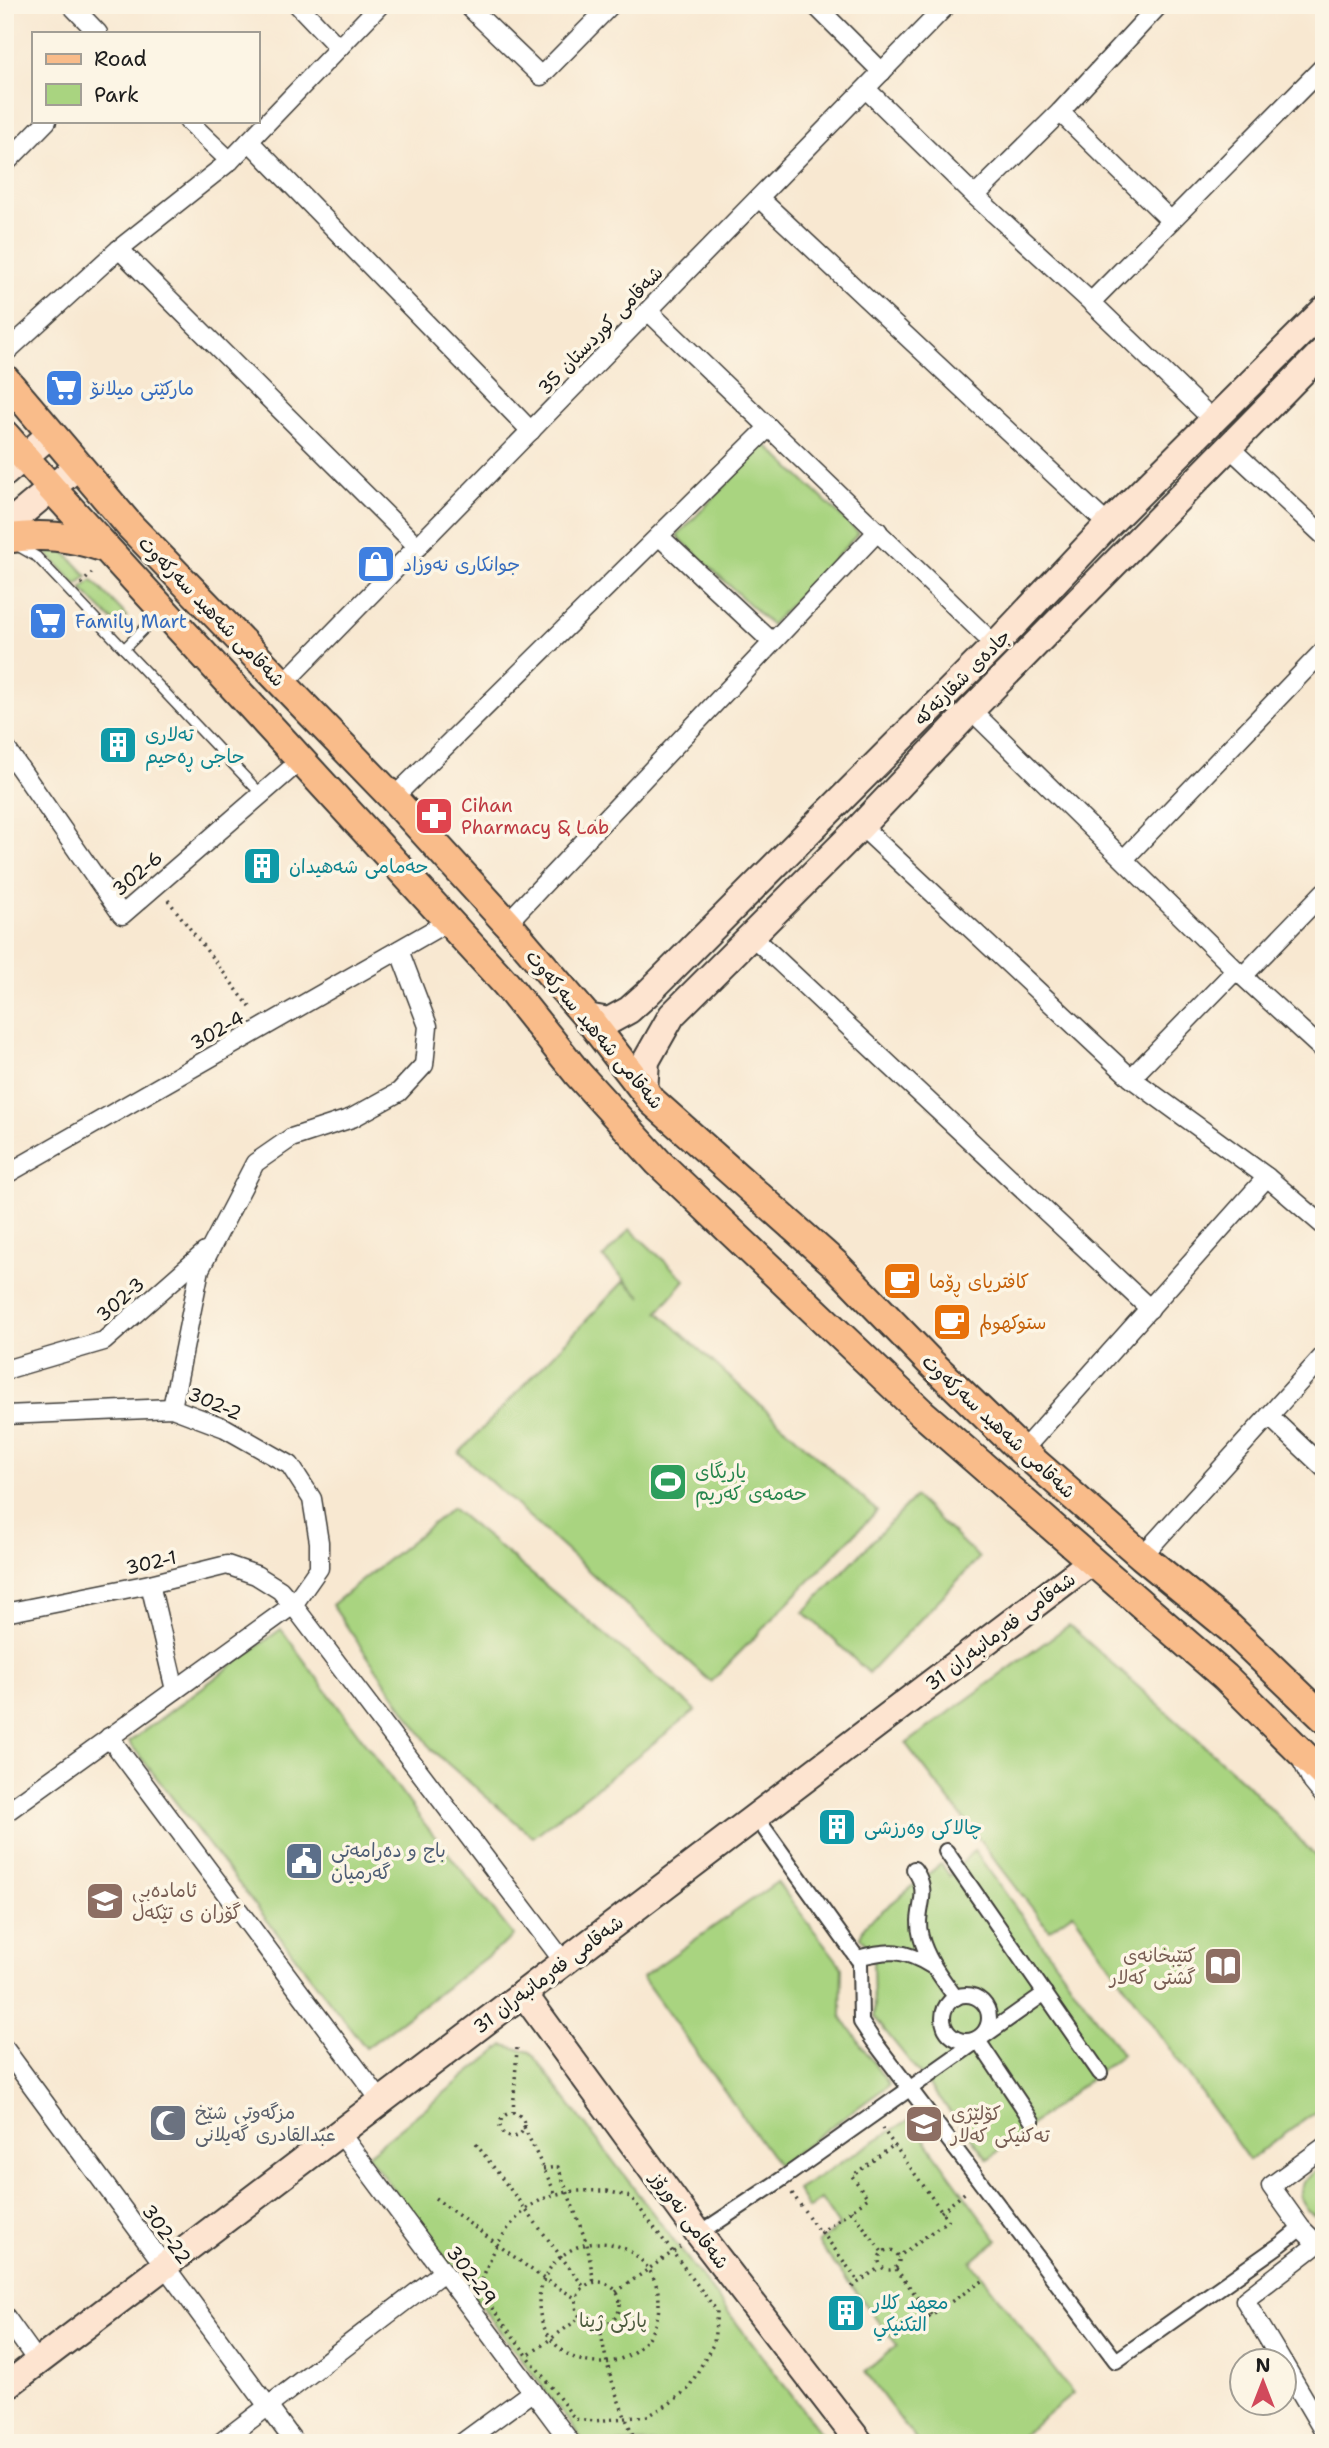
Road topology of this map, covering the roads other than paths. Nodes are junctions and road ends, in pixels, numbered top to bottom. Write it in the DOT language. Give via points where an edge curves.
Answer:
graph roads {
  1 [pos="71,5"];
  2 [pos="298,5"];
  3 [pos="380,5"];
  4 [pos="467,5"];
  5 [pos="611,5"];
  6 [pos="815,5"];
  7 [pos="947,5"];
  8 [pos="1159,5"];
  9 [pos="97,32"];
  10 [pos="339,48"];
  11 [pos="1324,66"];
  12 [pos="882,72"];
  13 [pos="866,89"];
  14 [pos="1060,112"];
  15 [pos="46,122"];
  16 [pos="189,122"];
  17 [pos="249,141"];
  18 [pos="230,161"];
  19 [pos="5,164"];
  20 [pos="975,196"];
  21 [pos="759,198"];
  22 [pos="1171,221"];
  23 [pos="119,249"];
  24 [pos="1091,302"];
  25 [pos="1324,310"];
  26 [pos="648,311"];
  27 [pos="1324,351"];
  28 [pos="5,353"];
  29 [pos="5,379"];
  30 [pos="1213,420"];
  31 [pos="769,427"];
  32 [pos="531,430"];
  33 [pos="51,434"];
  34 [pos="5,435"];
  35 [pos="1229,447"];
  36 [pos="15,465"];
  37 [pos="78,466"];
  38 [pos="52,489"];
  39 [pos="1108,525"];
  40 [pos="5,527"];
  41 [pos="878,531"];
  42 [pos="659,536"];
  43 [pos="1324,536"];
  44 [pos="5,539"];
  45 [pos="418,547"];
  46 [pos="107,549"];
  47 [pos="163,610"];
  48 [pos="772,642"];
  49 [pos="995,645"];
  50 [pos="124,649"];
  51 [pos="1324,650"];
  52 [pos="283,684"];
  53 [pos="971,710"];
  54 [pos="5,747"];
  55 [pos="301,760"];
  56 [pos="261,794"];
  57 [pos="393,798"];
  58 [pos="861,826"];
  59 [pos="1124,859"];
  60 [pos="1324,892"];
  61 [pos="449,921"];
  62 [pos="507,923"];
  63 [pos="752,936"];
  64 [pos="399,950"];
  65 [pos="1240,973"];
  66 [pos="648,993"];
  67 [pos="672,1015"];
  68 [pos="587,1017"];
  69 [pos="1324,1051"];
  70 [pos="1131,1078"];
  71 [pos="644,1092"];
  72 [pos="5,1175"];
  73 [pos="1267,1177"];
  74 [pos="1324,1226"];
  75 [pos="210,1248"];
  76 [pos="1150,1309"];
  77 [pos="1324,1355"];
  78 [pos="5,1370"];
  79 [pos="172,1408"];
  80 [pos="5,1415"];
  81 [pos="1269,1416"];
  82 [pos="1022,1451"];
  83 [pos="1324,1468"];
  84 [pos="1142,1556"];
  85 [pos="1091,1561"];
  86 [pos="150,1584"];
  87 [pos="293,1605"];
  88 [pos="5,1613"];
  89 [pos="175,1690"];
  90 [pos="1324,1718"];
  91 [pos="1282,1732"];
  92 [pos="109,1737"];
  93 [pos="1324,1775"];
  94 [pos="1324,1803"];
  95 [pos="5,1813"];
  96 [pos="756,1816"];
  97 [pos="946,1851"];
  98 [pos="914,1869"];
  99 [pos="857,1958"];
  100 [pos="564,1962"];
  101 [pos="934,1967"];
  102 [pos="523,1993"];
  103 [pos="1045,1993"];
  104 [pos="956,1998"];
  105 [pos="977,2039"];
  106 [pos="5,2049"];
  107 [pos="1100,2073"];
  108 [pos="909,2088"];
  109 [pos="381,2101"];
  110 [pos="1032,2122"];
  111 [pos="340,2133"];
  112 [pos="1324,2147"];
  113 [pos="1301,2228"];
  114 [pos="699,2234"];
  115 [pos="1321,2241"];
  116 [pos="164,2266"];
  117 [pos="443,2272"];
  118 [pos="5,2316"];
  119 [pos="1272,2346"];
  120 [pos="38,2362"];
  121 [pos="5,2387"];
  122 [pos="1298,2389"];
  123 [pos="533,2391"];
  124 [pos="268,2406"];
  125 [pos="1324,2432"];
  126 [pos="857,2442"];
  127 [pos="220,2443"];
  128 [pos="295,2443"];
  129 [pos="462,2443"];
  130 [pos="571,2443"];
  1 -- 9 [label="street"];
  2 -- 10 [label="street"];
  3 -- 10 [label="street"];
  4 -- 5 [label="street" via="541,76"];
  6 -- 12 [label="street"];
  7 -- 12 [label="street, شەقامی کوردستان 35"];
  8 -- 14 [label="street"];
  10 -- 17 [label="street"];
  11 -- 22 [label="street"];
  12 -- 13 [label="street, شەقامی کوردستان 35"];
  13 -- 20 [label="street"];
  13 -- 21 [label="street, شەقامی کوردستان 35"];
  14 -- 20 [label="street"];
  14 -- 22 [label="street"];
  15 -- 19 [label="street"];
  16 -- 18 [label="street"];
  17 -- 18 [label="street"];
  17 -- 32 [label="street"];
  18 -- 23 [label="street"];
  20 -- 24 [label="street"];
  21 -- 26 [label="street, شەقامی کوردستان 35"];
  21 -- 39 [label="street"];
  22 -- 24 [label="street"];
  23 -- 28 [label="street"];
  23 -- 45 [label="street"];
  24 -- 30 [label="street"];
  25 -- 30 [label="main road, جادەی شقارتەکە"];
  26 -- 31 [label="street"];
  26 -- 32 [label="street, شەقامی کوردستان 35"];
  27 -- 35 [label="main road, جادەی شقارتەکە"];
  29 -- 33 [label="main road, شەقامی شەهید سەرکەوت"];
  30 -- 39 [label="main road, جادەی شقارتەکە"];
  31 -- 41 [label="street"];
  31 -- 42 [label="street"];
  32 -- 45 [label="street, شەقامی کوردستان 35"];
  33 -- 36 [label="main road"];
  33 -- 37 [label="main road, شەقامی شەهید سەرکەوت"];
  34 -- 36 [label="main road, شەقامی شەهید سەرکەوت"];
  35 -- 43 [label="street"];
  35 -- 53 [label="main road, جادەی شقارتەکە"];
  36 -- 38 [label="main road, شەقامی شەهید سەرکەوت"];
  37 -- 38 [label="main road"];
  37 -- 52 [label="main road, شەقامی شەهید سەرکەوت"];
  38 -- 40 [label="main road"];
  38 -- 46 [label="main road, شەقامی شەهید سەرکەوت"];
  39 -- 49 [label="main road, جادەی شقارتەکە"];
  41 -- 48 [label="street"];
  41 -- 49 [label="street"];
  42 -- 48 [label="street"];
  42 -- 57 [label="street"];
  44 -- 46 [label="main road" via="58,535"];
  44 -- 50 [label="lane" via="37,557"];
  45 -- 52 [label="street, شەقامی کوردستان 35"];
  46 -- 47 [label="main road, شەقامی شەهید سەرکەوت"];
  47 -- 50 [label="lane"];
  47 -- 55 [label="main road, شەقامی شەهید سەرکەوت"];
  48 -- 62 [label="street"];
  49 -- 66 [label="main road, جادەی شقارتەکە"];
  50 -- 56 [label="lane"];
  51 -- 59 [label="street"];
  52 -- 57 [label="main road, شەقامی شەهید سەرکەوت"];
  53 -- 58 [label="main road, جادەی شقارتەکە"];
  53 -- 59 [label="street"];
  54 -- 56 [label="street, 302-6" via="122,915"];
  55 -- 56 [label="street, 302-6"];
  55 -- 61 [label="main road, شەقامی شەهید سەرکەوت"];
  57 -- 62 [label="main road, شەقامی شەهید سەرکەوت"];
  58 -- 63 [label="main road, جادەی شقارتەکە"];
  58 -- 70 [label="street"];
  59 -- 65 [label="street"];
  60 -- 65 [label="street"];
  61 -- 64 [label="street, 302-4"];
  61 -- 85 [label="main road, شەقامی شەهید سەرکەوت" via="658,1162 922,1413"];
  62 -- 68 [label="main road, شەقامی شەهید سەرکەوت"];
  63 -- 67 [label="main road, جادەی شقارتەکە"];
  63 -- 76 [label="street"];
  64 -- 72 [label="street, 302-4"];
  64 -- 75 [label="street" via="428,1026 424,1065 399,1092 352,1118 291,1138 255,1163"];
  65 -- 69 [label="street"];
  65 -- 70 [label="street"];
  66 -- 67 [label="main road"];
  66 -- 68 [label="main road, جادەی شقارتەکە" via="609,1021"];
  67 -- 71 [label="main road, جادەی شقارتەکە" via="646,1061"];
  68 -- 71 [label="main road, شەقامی شەهید سەرکەوت"];
  70 -- 73 [label="street"];
  71 -- 82 [label="main road, شەقامی شەهید سەرکەوت" via="835,1264"];
  73 -- 74 [label="street"];
  73 -- 76 [label="street"];
  75 -- 78 [label="street, 302-3" via="104,1341"];
  75 -- 79 [label="street" via="200,1269"];
  76 -- 82 [label="street"];
  77 -- 81 [label="street"];
  79 -- 80 [label="street, 302-2"];
  79 -- 87 [label="street, 302-2" via="225,1428 290,1465 312,1499 319,1568"];
  81 -- 83 [label="street"];
  81 -- 84 [label="street"];
  82 -- 84 [label="main road, شەقامی شەهید سەرکەوت"];
  84 -- 90 [label="main road, شەقامی شەهید سەرکەوت" via="1230,1628"];
  85 -- 91 [label="main road, شەقامی شەهید سەرکەوت" via="1167,1624"];
  85 -- 96 [label="main road, شەقامی فەرمانبەران 31"];
  86 -- 87 [label="street, 302-1" via="227,1565 256,1574"];
  86 -- 88 [label="street, 302-1"];
  86 -- 89 [label="street"];
  87 -- 89 [label="street"];
  87 -- 100 [label="street, 302-1"];
  89 -- 92 [label="street"];
  91 -- 93 [label="main road, شەقامی شەهید سەرکەوت"];
  91 -- 94 [label="lane" via="1309,1785"];
  92 -- 95 [label="street"];
  92 -- 109 [label="street"];
  96 -- 99 [label="street"];
  96 -- 100 [label="main road, شەقامی فەرمانبەران 31"];
  97 -- 103 [label="street"];
  98 -- 101 [label="street" via="923,1881 920,1936"];
  99 -- 101 [label="street" via="901,1951"];
  99 -- 108 [label="street" via="861,2022"];
  100 -- 102 [label="main road, شەقامی فەرمانبەران 31"];
  101 -- 104 [label="street"];
  102 -- 109 [label="main road, شەقامی فەرمانبەران 31"];
  102 -- 114 [label="main road, شەقامی نەورۆز"];
  103 -- 105 [label="street"];
  103 -- 107 [label="street"];
  104 -- 105 [label="street" via="973,1996 987,2008 988,2025"];
  104 -- 105 [label="street" via="946,2008 946,2029 956,2039"];
  105 -- 108 [label="street"];
  105 -- 110 [label="street"];
  106 -- 116 [label="street, 302-22"];
  108 -- 113 [label="street" via="1116,2361"];
  108 -- 114 [label="street"];
  109 -- 111 [label="main road, شەقامی فەرمانبەران 31"];
  111 -- 116 [label="main road, شەقامی فەرمانبەران 31"];
  111 -- 117 [label="street, 302-29"];
  112 -- 113 [label="street" via="1271,2186"];
  113 -- 115 [label="street"];
  114 -- 126 [label="main road, شەقامی نەورۆز"];
  115 -- 119 [label="street" via="1245,2300"];
  116 -- 120 [label="main road, شەقامی فەرمانبەران 31"];
  116 -- 124 [label="street, 302-22"];
  117 -- 123 [label="street, 302-29" via="520,2361"];
  117 -- 124 [label="street"];
  118 -- 120 [label="street"];
  120 -- 121 [label="main road, شەقامی فەرمانبەران 31"];
  122 -- 125 [label="street"];
  123 -- 129 [label="street"];
  123 -- 130 [label="street, 302-29"];
  124 -- 127 [label="street"];
  124 -- 128 [label="street, 302-22"];
}
